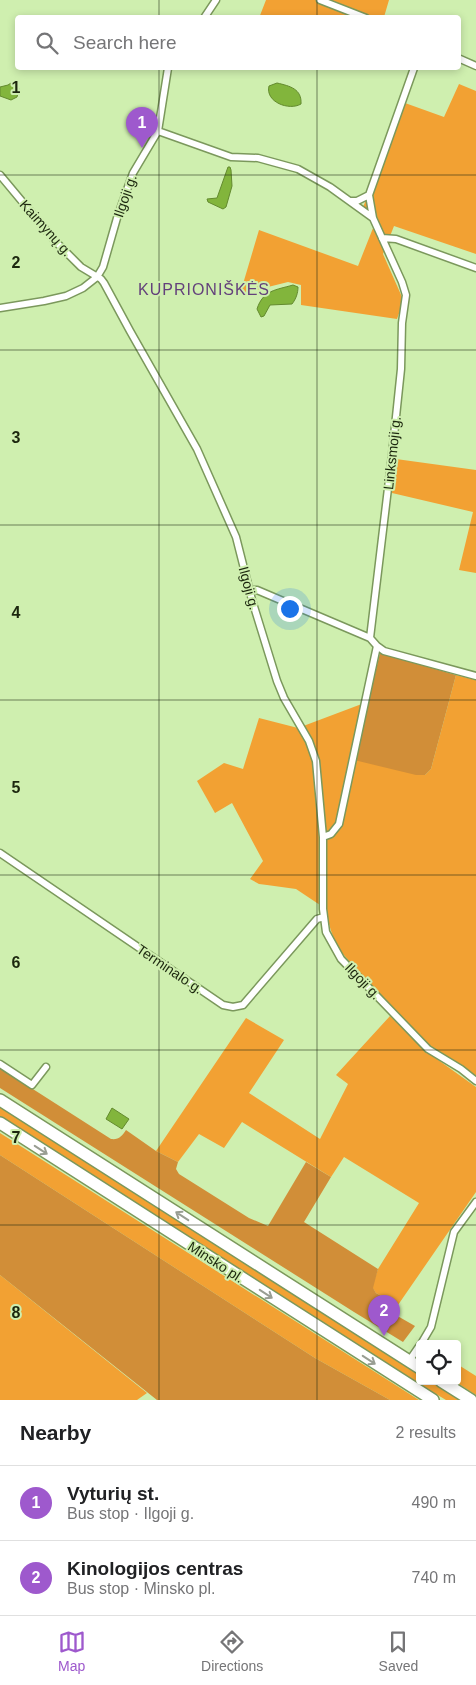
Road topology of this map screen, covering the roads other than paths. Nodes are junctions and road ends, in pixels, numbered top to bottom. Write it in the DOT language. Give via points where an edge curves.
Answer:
graph roads {
  1 [pos="216,0"];
  2 [pos="320,0"];
  3 [pos="206,15"];
  4 [pos="358,15"];
  5 [pos="461,59"];
  6 [pos="476,66"];
  7 [pos="168,70"];
  8 [pos="413,70"];
  9 [pos="158,131"];
  10 [pos="0,175"];
  11 [pos="369,195"];
  12 [pos="349,201"];
  13 [pos="373,218"];
  14 [pos="382,238"];
  15 [pos="476,268"];
  16 [pos="97,277"];
  17 [pos="0,308"];
  18 [pos="250,590"];
  19 [pos="370,638"];
  20 [pos="377,646"];
  21 [pos="476,676"];
  22 [pos="323,837"];
  23 [pos="0,853"];
  24 [pos="324,918"];
  25 [pos="0,1064"];
  26 [pos="46,1067"];
  27 [pos="476,1081"];
  28 [pos="0,1100"];
  29 [pos="0,1124"];
  30 [pos="476,1202"];
  31 [pos="423,1340"];
  32 [pos="416,1351"];
  33 [pos="409,1361"];
  34 [pos="416,1365"];
  35 [pos="447,1385"];
  36 [pos="433,1400"];
  37 [pos="471,1400"];
  1 -- 3 [label="street"];
  2 -- 4 [label="street"];
  5 -- 6 [label="street"];
  7 -- 9 [label="street, Ilgoji g."];
  8 -- 11 [label="street, Linksmoji g."];
  9 -- 12 [label="street" via="232,157 258,158 298,169"];
  9 -- 16 [label="street, Ilgoji g." via="136,164"];
  10 -- 16 [label="street, Kaimynų g." via="55,241 81,267"];
  11 -- 12 [label="street" via="358,201"];
  11 -- 13 [label="street, Linksmoji g."];
  12 -- 13 [label="street"];
  13 -- 14 [label="street, Linksmoji g."];
  14 -- 15 [label="street" via="396,239"];
  14 -- 19 [label="street, Linksmoji g." via="402,282 406,303"];
  16 -- 17 [label="street" via="83,288 57,298"];
  16 -- 18 [label="street, Ilgoji g." via="108,290 197,449 236,537"];
  18 -- 19 [label="street" via="257,590"];
  18 -- 22 [label="street, Ilgoji g." via="277,681 309,740 316,761"];
  19 -- 20 [label="street"];
  20 -- 21 [label="street" via="384,651"];
  20 -- 22 [label="street" via="339,824 331,834"];
  22 -- 24 [label="street, Ilgoji g."];
  23 -- 24 [label="street, Terminalo g." via="223,1005 243,1005 317,919"];
  24 -- 27 [label="street, Ilgoji g." via="326,932 341,959 428,1049"];
  25 -- 26 [label="street" via="32,1085"];
  33 -- 28 [label="highway, Minsko pl., one-way"];
  29 -- 36 [label="highway, Minsko pl., one-way"];
  30 -- 31 [label="street" via="454,1232 432,1327"];
  32 -- 33 [label="street"];
  33 -- 34 [label="highway, Minsko pl."];
  35 -- 37 [label="highway"];
}
